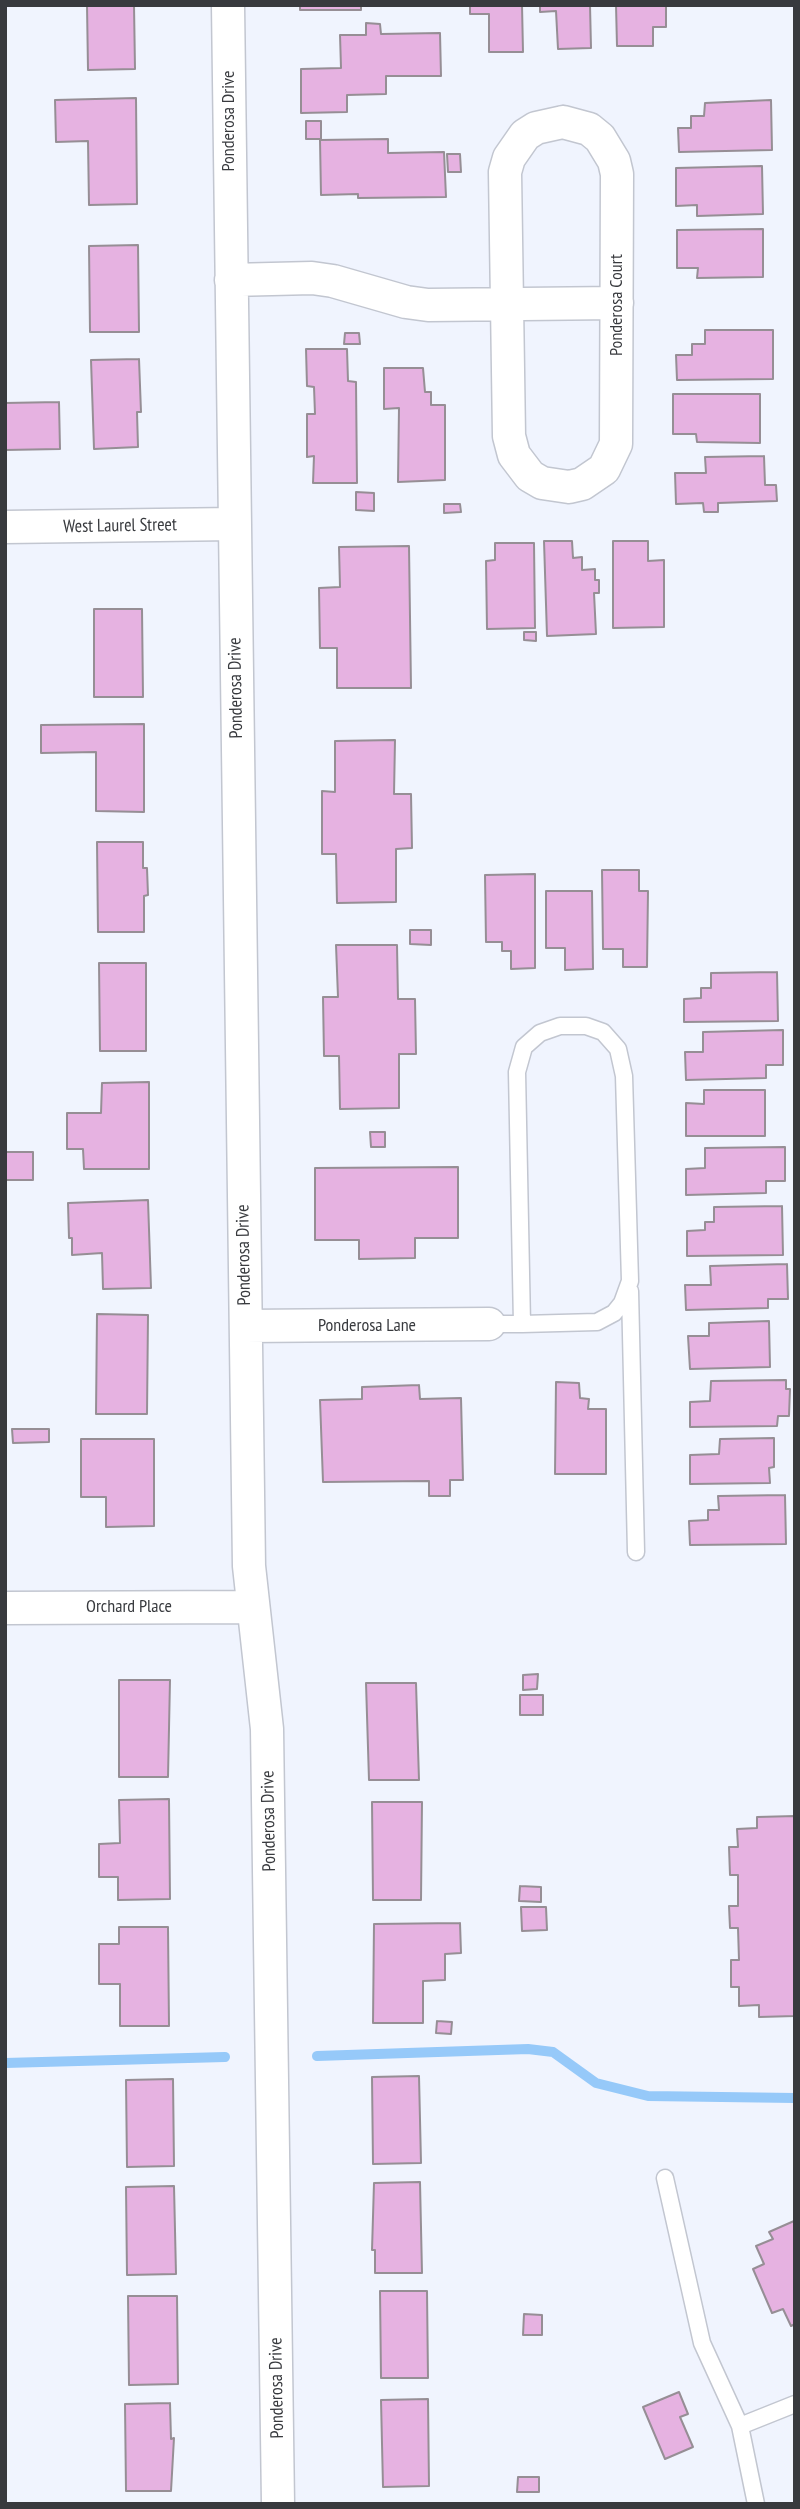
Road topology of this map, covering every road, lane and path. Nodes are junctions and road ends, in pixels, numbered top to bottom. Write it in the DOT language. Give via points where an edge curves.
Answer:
graph roads {
  1 [pos="228,5"];
  2 [pos="231,280"];
  3 [pos="507,303"];
  4 [pos="617,303"];
  5 [pos="234,524"];
  6 [pos="5,527"];
  7 [pos="630,1282"];
  8 [pos="489,1324"];
  9 [pos="522,1324"];
  10 [pos="246,1326"];
  11 [pos="636,1552"];
  12 [pos="252,1607"];
  13 [pos="5,1608"];
  14 [pos="665,2178"];
  15 [pos="795,2404"];
  16 [pos="740,2426"];
  17 [pos="278,2504"];
  18 [pos="756,2504"];
  1 -- 2 [label="street, Ponderosa Drive"];
  2 -- 3 [label="street" via="312,278 428,305"];
  2 -- 5 [label="street, Ponderosa Drive"];
  3 -- 4 [label="street"];
  3 -- 4 [label="street, Ponderosa Court" via="505,172 509,158 524,135 563,122 589,129 614,161"];
  3 -- 4 [label="street, Ponderosa Court" via="513,455 530,476 569,487 604,469 616,444"];
  5 -- 6 [label="street, West Laurel Street"];
  5 -- 10 [label="street, Ponderosa Drive"];
  7 -- 9 [label="lane" via="614,1313 597,1322"];
  7 -- 9 [label="lane" via="624,1076 618,1049 603,1032 586,1026 560,1026 540,1033 524,1047 517,1072"];
  7 -- 11 [label="lane"];
  8 -- 9 [label="lane"];
  8 -- 10 [label="street, Ponderosa Lane"];
  10 -- 12 [label="street, Ponderosa Drive"];
  12 -- 13 [label="street, Orchard Place"];
  12 -- 17 [label="street, Ponderosa Drive" via="267,1729"];
  14 -- 16 [label="lane" via="702,2343"];
  15 -- 16 [label="lane"];
  16 -- 18 [label="lane"];
}
